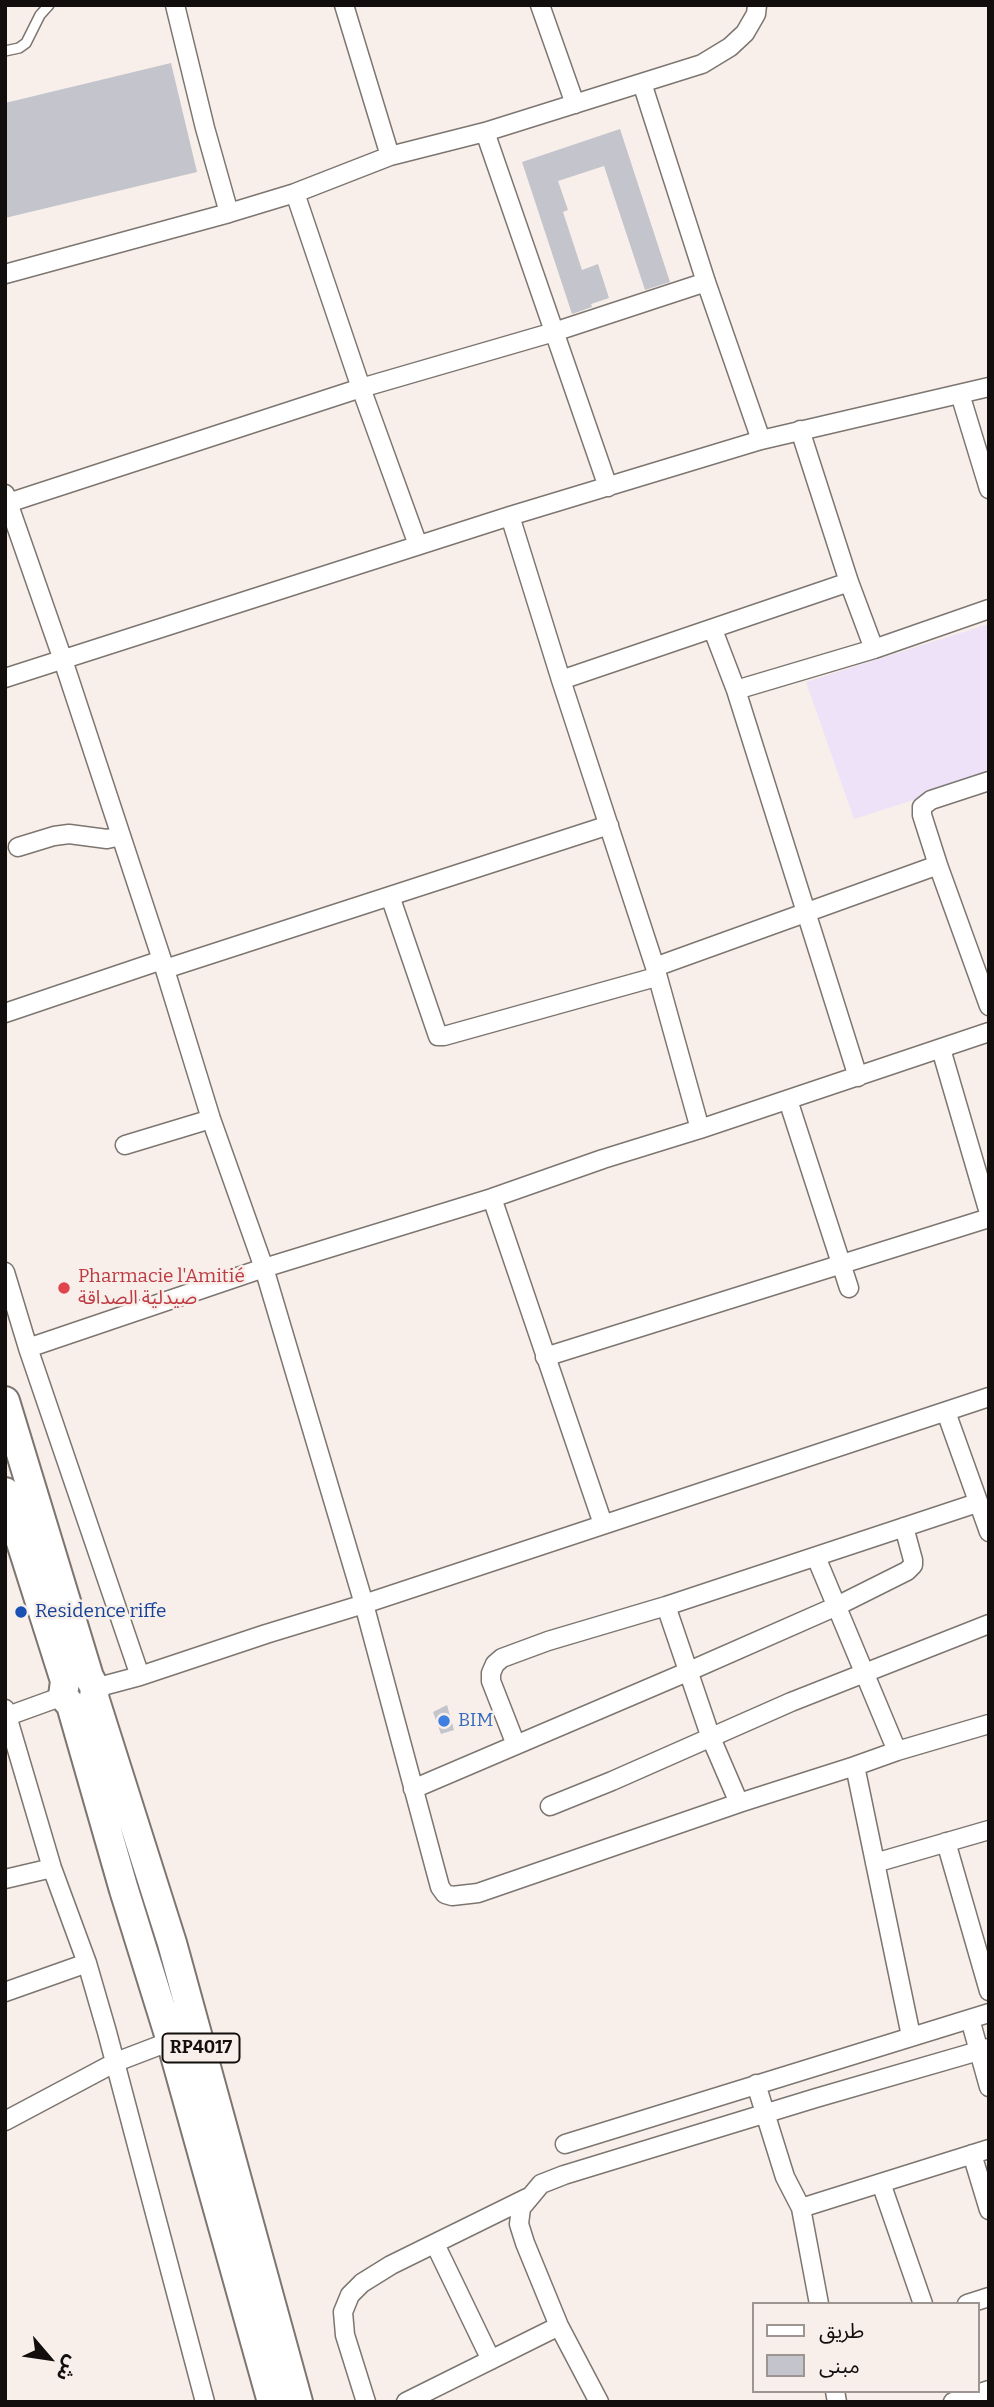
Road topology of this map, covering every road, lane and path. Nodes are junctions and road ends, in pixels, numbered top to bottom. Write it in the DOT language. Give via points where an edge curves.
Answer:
graph roads {
  1 [pos="49,5"];
  2 [pos="175,5"];
  3 [pos="344,5"];
  4 [pos="540,5"];
  5 [pos="757,5"];
  6 [pos="5,51"];
  7 [pos="642,83"];
  8 [pos="575,104"];
  9 [pos="485,132"];
  10 [pos="390,156"];
  11 [pos="295,193"];
  12 [pos="229,213"];
  13 [pos="5,274"];
  14 [pos="706,282"];
  15 [pos="554,332"];
  16 [pos="989,387"];
  17 [pos="361,388"];
  18 [pos="960,394"];
  19 [pos="800,430"];
  20 [pos="761,440"];
  21 [pos="608,486"];
  22 [pos="989,489"];
  23 [pos="6,499"];
  24 [pos="510,516"];
  25 [pos="418,545"];
  26 [pos="849,582"];
  27 [pos="989,609"];
  28 [pos="713,630"];
  29 [pos="874,649"];
  30 [pos="63,660"];
  31 [pos="5,678"];
  32 [pos="561,680"];
  33 [pos="736,690"];
  34 [pos="989,781"];
  35 [pos="609,825"];
  36 [pos="121,836"];
  37 [pos="18,847"];
  38 [pos="938,865"];
  39 [pos="390,896"];
  40 [pos="807,912"];
  41 [pos="163,965"];
  42 [pos="655,972"];
  43 [pos="989,1006"];
  44 [pos="5,1013"];
  45 [pos="989,1032"];
  46 [pos="942,1049"];
  47 [pos="858,1077"];
  48 [pos="788,1100"];
  49 [pos="211,1119"];
  50 [pos="699,1129"];
  51 [pos="125,1145"];
  52 [pos="492,1198"];
  53 [pos="989,1216"];
  54 [pos="841,1264"];
  55 [pos="264,1268"];
  56 [pos="5,1272"];
  57 [pos="849,1288"];
  58 [pos="28,1348"];
  59 [pos="545,1357"];
  60 [pos="989,1398"];
  61 [pos="5,1401"];
  62 [pos="946,1412"];
  63 [pos="5,1492"];
  64 [pos="978,1503"];
  65 [pos="603,1524"];
  66 [pos="904,1527"];
  67 [pos="989,1532"];
  68 [pos="817,1557"];
  69 [pos="364,1604"];
  70 [pos="666,1606"];
  71 [pos="837,1606"];
  72 [pos="989,1624"];
  73 [pos="687,1672"];
  74 [pos="864,1673"];
  75 [pos="140,1676"];
  76 [pos="79,1691"];
  77 [pos="6,1714"];
  78 [pos="989,1724"];
  79 [pos="710,1738"];
  80 [pos="516,1745"];
  81 [pos="897,1751"];
  82 [pos="855,1766"];
  83 [pos="413,1789"];
  84 [pos="738,1803"];
  85 [pos="550,1806"];
  86 [pos="989,1830"];
  87 [pos="946,1842"];
  88 [pos="875,1863"];
  89 [pos="52,1867"];
  90 [pos="5,1879"];
  91 [pos="87,1963"];
  92 [pos="989,1991"];
  93 [pos="5,1992"];
  94 [pos="989,2013"];
  95 [pos="970,2018"];
  96 [pos="911,2036"];
  97 [pos="171,2041"];
  98 [pos="984,2049"];
  99 [pos="116,2063"];
  100 [pos="756,2084"];
  101 [pos="989,2087"];
  102 [pos="765,2114"];
  103 [pos="5,2121"];
  104 [pos="565,2144"];
  105 [pos="980,2151"];
  106 [pos="881,2183"];
  107 [pos="527,2198"];
  108 [pos="801,2208"];
  109 [pos="989,2210"];
  110 [pos="435,2244"];
  111 [pos="819,2302"];
  112 [pos="922,2302"];
  113 [pos="559,2326"];
  114 [pos="491,2360"];
  115 [pos="989,2390"];
  116 [pos="205,2402"];
  117 [pos="272,2402"];
  118 [pos="298,2402"];
  119 [pos="366,2402"];
  120 [pos="406,2402"];
  121 [pos="599,2402"];
  122 [pos="953,2402"];
  1 -- 6 [label="lane" via="26,43"];
  2 -- 12 [label="street"];
  3 -- 10 [label="street"];
  4 -- 8 [label="street"];
  5 -- 7 [label="street" via="745,33 730,47 702,64"];
  7 -- 8 [label="street"];
  7 -- 14 [label="street"];
  8 -- 9 [label="street"];
  9 -- 10 [label="street"];
  9 -- 15 [label="street"];
  10 -- 11 [label="street"];
  11 -- 12 [label="street"];
  11 -- 17 [label="street"];
  12 -- 13 [label="street"];
  14 -- 15 [label="street"];
  14 -- 20 [label="street"];
  15 -- 17 [label="street"];
  15 -- 21 [label="street"];
  16 -- 18 [label="street"];
  17 -- 23 [label="street"];
  17 -- 25 [label="street"];
  18 -- 19 [label="street"];
  18 -- 22 [label="street"];
  19 -- 20 [label="street"];
  19 -- 26 [label="street"];
  20 -- 21 [label="street"];
  21 -- 24 [label="street"];
  23 -- 30 [label="street"];
  24 -- 25 [label="street"];
  24 -- 32 [label="street"];
  25 -- 30 [label="street"];
  26 -- 28 [label="street"];
  26 -- 29 [label="street"];
  27 -- 29 [label="street"];
  28 -- 32 [label="street"];
  28 -- 33 [label="street"];
  29 -- 33 [label="street"];
  30 -- 31 [label="street"];
  30 -- 36 [label="street"];
  32 -- 35 [label="street"];
  33 -- 40 [label="street"];
  34 -- 38 [label="street" via="922,807"];
  35 -- 39 [label="street"];
  35 -- 42 [label="street"];
  36 -- 37 [label="street" via="107,839 69,834"];
  36 -- 41 [label="street"];
  38 -- 40 [label="street"];
  38 -- 43 [label="street"];
  39 -- 41 [label="street"];
  39 -- 42 [label="street" via="438,1036"];
  40 -- 42 [label="street"];
  40 -- 47 [label="street"];
  41 -- 44 [label="street"];
  41 -- 49 [label="street"];
  42 -- 50 [label="street"];
  45 -- 46 [label="street"];
  46 -- 47 [label="street"];
  46 -- 53 [label="street"];
  47 -- 48 [label="street"];
  48 -- 50 [label="street"];
  48 -- 54 [label="street"];
  49 -- 51 [label="street"];
  49 -- 55 [label="street"];
  50 -- 52 [label="street"];
  52 -- 55 [label="street"];
  52 -- 59 [label="street"];
  53 -- 54 [label="street"];
  54 -- 57 [label="street"];
  54 -- 59 [label="street"];
  55 -- 58 [label="street"];
  55 -- 69 [label="street"];
  56 -- 58 [label="street"];
  58 -- 75 [label="street"];
  59 -- 65 [label="street"];
  60 -- 62 [label="street"];
  61 -- 76 [label="main road, RP4017"];
  62 -- 64 [label="street"];
  62 -- 65 [label="street"];
  63 -- 76 [label="main road, RP4017"];
  64 -- 66 [label="street"];
  64 -- 67 [label="street"];
  65 -- 69 [label="street"];
  66 -- 68 [label="street"];
  66 -- 71 [label="street" via="914,1560 911,1568"];
  68 -- 70 [label="street"];
  68 -- 71 [label="street"];
  69 -- 75 [label="street"];
  69 -- 83 [label="street"];
  70 -- 73 [label="street"];
  70 -- 80 [label="street" via="548,1641 495,1664 491,1681"];
  71 -- 73 [label="street"];
  71 -- 74 [label="street"];
  72 -- 74 [label="street"];
  73 -- 79 [label="street"];
  73 -- 80 [label="street"];
  74 -- 79 [label="street"];
  74 -- 81 [label="street"];
  75 -- 76 [label="street"];
  76 -- 77 [label="street"];
  76 -- 97 [label="main road, RP4017" via="124,1890"];
  76 -- 118 [label="main road, RP4017" via="183,1980"];
  77 -- 89 [label="street"];
  78 -- 81 [label="street"];
  79 -- 84 [label="street"];
  79 -- 85 [label="street"];
  80 -- 83 [label="street"];
  81 -- 82 [label="street"];
  82 -- 84 [label="street"];
  82 -- 88 [label="street"];
  83 -- 84 [label="street" via="440,1887 452,1896 500,1886"];
  86 -- 87 [label="street"];
  87 -- 88 [label="street"];
  87 -- 92 [label="street"];
  88 -- 96 [label="street"];
  89 -- 90 [label="street"];
  89 -- 91 [label="street"];
  91 -- 93 [label="street"];
  91 -- 99 [label="street"];
  94 -- 95 [label="street"];
  95 -- 96 [label="street"];
  95 -- 98 [label="street"];
  96 -- 100 [label="street"];
  97 -- 99 [label="street"];
  97 -- 117 [label="main road, RP4017"];
  98 -- 101 [label="street"];
  98 -- 102 [label="street"];
  99 -- 103 [label="street"];
  99 -- 116 [label="street"];
  100 -- 102 [label="street"];
  100 -- 104 [label="street"];
  102 -- 107 [label="street" via="564,2175 541,2184"];
  102 -- 108 [label="street" via="785,2177"];
  105 -- 106 [label="street"];
  105 -- 109 [label="street"];
  106 -- 108 [label="street"];
  106 -- 112 [label="street"];
  107 -- 110 [label="street"];
  107 -- 113 [label="street" via="519,2224"];
  108 -- 111 [label="street"];
  110 -- 114 [label="street"];
  110 -- 119 [label="street" via="362,2283 345,2305 345,2335"];
  113 -- 114 [label="street"];
  113 -- 121 [label="street"];
  114 -- 120 [label="street"];
  115 -- 122 [label="street"];
}
